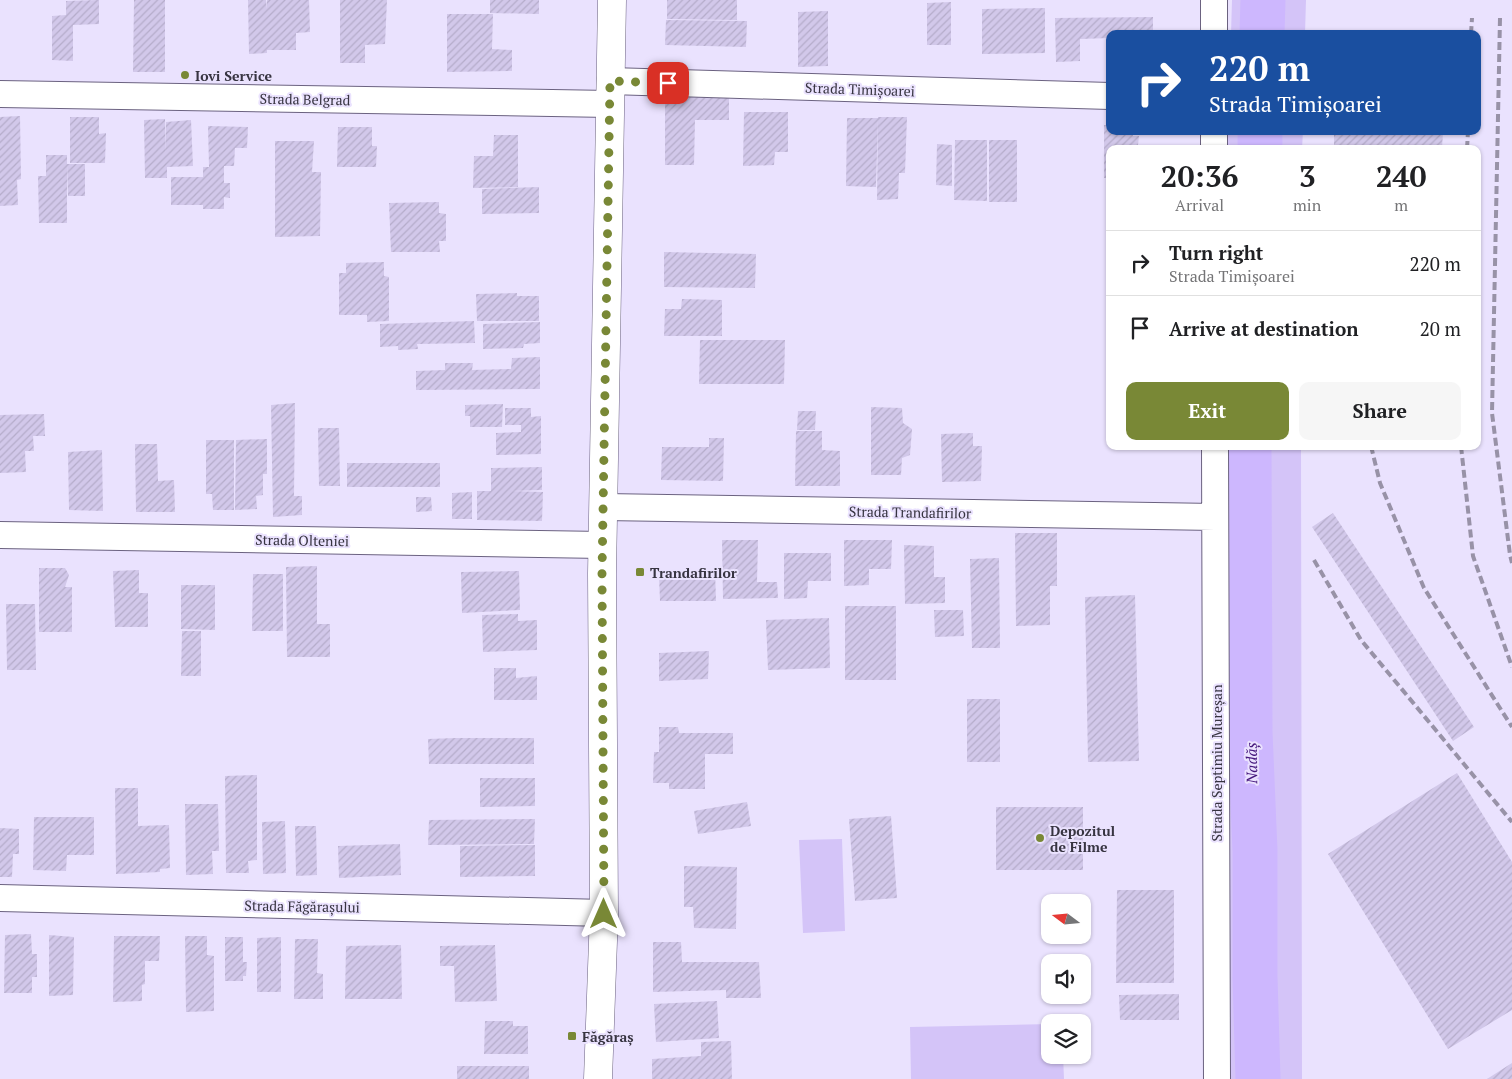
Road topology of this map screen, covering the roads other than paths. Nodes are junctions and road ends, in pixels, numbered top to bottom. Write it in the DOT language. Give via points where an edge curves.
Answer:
graph roads {
  1 [pos="612,0"];
  2 [pos="1214,0"];
  3 [pos="1214,30"];
  4 [pos="610,92"];
  5 [pos="0,94"];
  6 [pos="1106,96"];
  7 [pos="1215,450"];
  8 [pos="604,507"];
  9 [pos="1215,517"];
  10 [pos="0,535"];
  11 [pos="603,545"];
  12 [pos="0,898"];
  13 [pos="604,914"];
  14 [pos="598,1079"];
  15 [pos="1217,1079"];
  1 -- 4 [label="main road"];
  2 -- 3 [label="street"];
  4 -- 5 [label="street, Strada Belgrad"];
  4 -- 6 [label="street, Strada Timișoarei"];
  4 -- 8 [label="main road"];
  7 -- 9 [label="street, Strada Septimiu Mureșan"];
  8 -- 9 [label="street, Strada Trandafirilor"];
  8 -- 11 [label="main road"];
  9 -- 15 [label="street, Strada Septimiu Mureșan"];
  10 -- 11 [label="street, Strada Olteniei"];
  11 -- 13 [label="main road"];
  12 -- 13 [label="street, Strada Făgărașului"];
  13 -- 14 [label="main road"];
}
